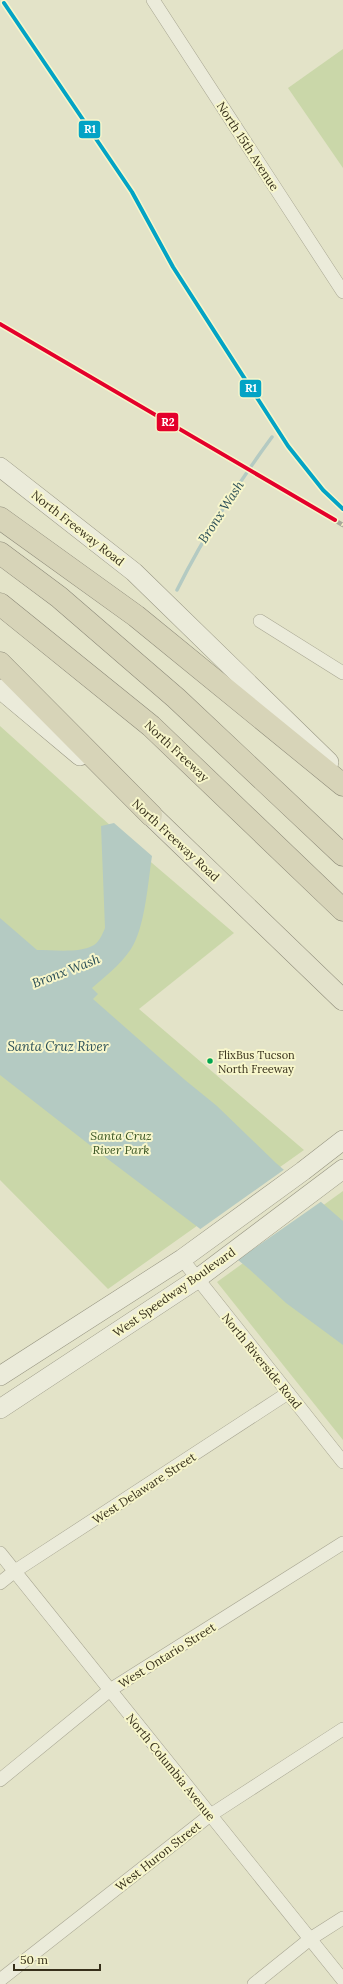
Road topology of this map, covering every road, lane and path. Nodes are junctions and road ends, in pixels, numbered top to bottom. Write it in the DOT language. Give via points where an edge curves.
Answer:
graph roads {
  1 [pos="152,0"];
  2 [pos="343,292"];
  3 [pos="0,467"];
  4 [pos="0,518"];
  5 [pos="0,553"];
  6 [pos="0,604"];
  7 [pos="260,621"];
  8 [pos="0,663"];
  9 [pos="343,673"];
  10 [pos="0,689"];
  11 [pos="343,776"];
  12 [pos="343,785"];
  13 [pos="151,815"];
  14 [pos="343,855"];
  15 [pos="343,910"];
  16 [pos="343,1000"];
  17 [pos="343,1140"];
  18 [pos="343,1169"];
  19 [pos="182,1259"];
  20 [pos="197,1279"];
  21 [pos="0,1376"];
  22 [pos="288,1393"];
  23 [pos="0,1409"];
  24 [pos="343,1462"];
  25 [pos="343,1543"];
  26 [pos="0,1553"];
  27 [pos="15,1571"];
  28 [pos="0,1583"];
  29 [pos="110,1690"];
  30 [pos="343,1729"];
  31 [pos="0,1780"];
  32 [pos="209,1816"];
  33 [pos="343,1918"];
  34 [pos="310,1940"];
  35 [pos="0,1980"];
  36 [pos="343,1980"];
  37 [pos="254,1984"];
  1 -- 2 [label="street, North 15th Avenue"];
  3 -- 11 [label="main road, North Freeway Road" via="134,572"];
  4 -- 12 [label="highway" via="136,616"];
  5 -- 14 [label="highway" via="59,597 176,698"];
  6 -- 15 [label="highway, North Freeway" via="151,726"];
  7 -- 9 [label="street"];
  8 -- 13 [label="highway"];
  10 -- 13 [label="main road, North Freeway Road"];
  13 -- 16 [label="main road, North Freeway Road"];
  17 -- 19 [label="main road, West Speedway Boulevard"];
  18 -- 20 [label="main road, West Speedway Boulevard"];
  19 -- 20 [label="street, North Riverside Road"];
  19 -- 21 [label="main road, West Speedway Boulevard"];
  20 -- 22 [label="street, North Riverside Road"];
  20 -- 23 [label="main road, West Speedway Boulevard"];
  22 -- 24 [label="street, North Riverside Road"];
  22 -- 27 [label="street, West Delaware Street"];
  25 -- 29 [label="street, West Ontario Street"];
  26 -- 27 [label="street, North Columbia Avenue"];
  27 -- 28 [label="street, West Delaware Street"];
  27 -- 29 [label="street, North Columbia Avenue"];
  29 -- 31 [label="street, West Ontario Street"];
  29 -- 32 [label="street, North Columbia Avenue"];
  30 -- 32 [label="street, West Huron Street"];
  32 -- 34 [label="street, North Columbia Avenue"];
  32 -- 35 [label="street, West Huron Street"];
  33 -- 34 [label="street"];
  34 -- 36 [label="street, North Columbia Avenue"];
  34 -- 37 [label="street"];
}
